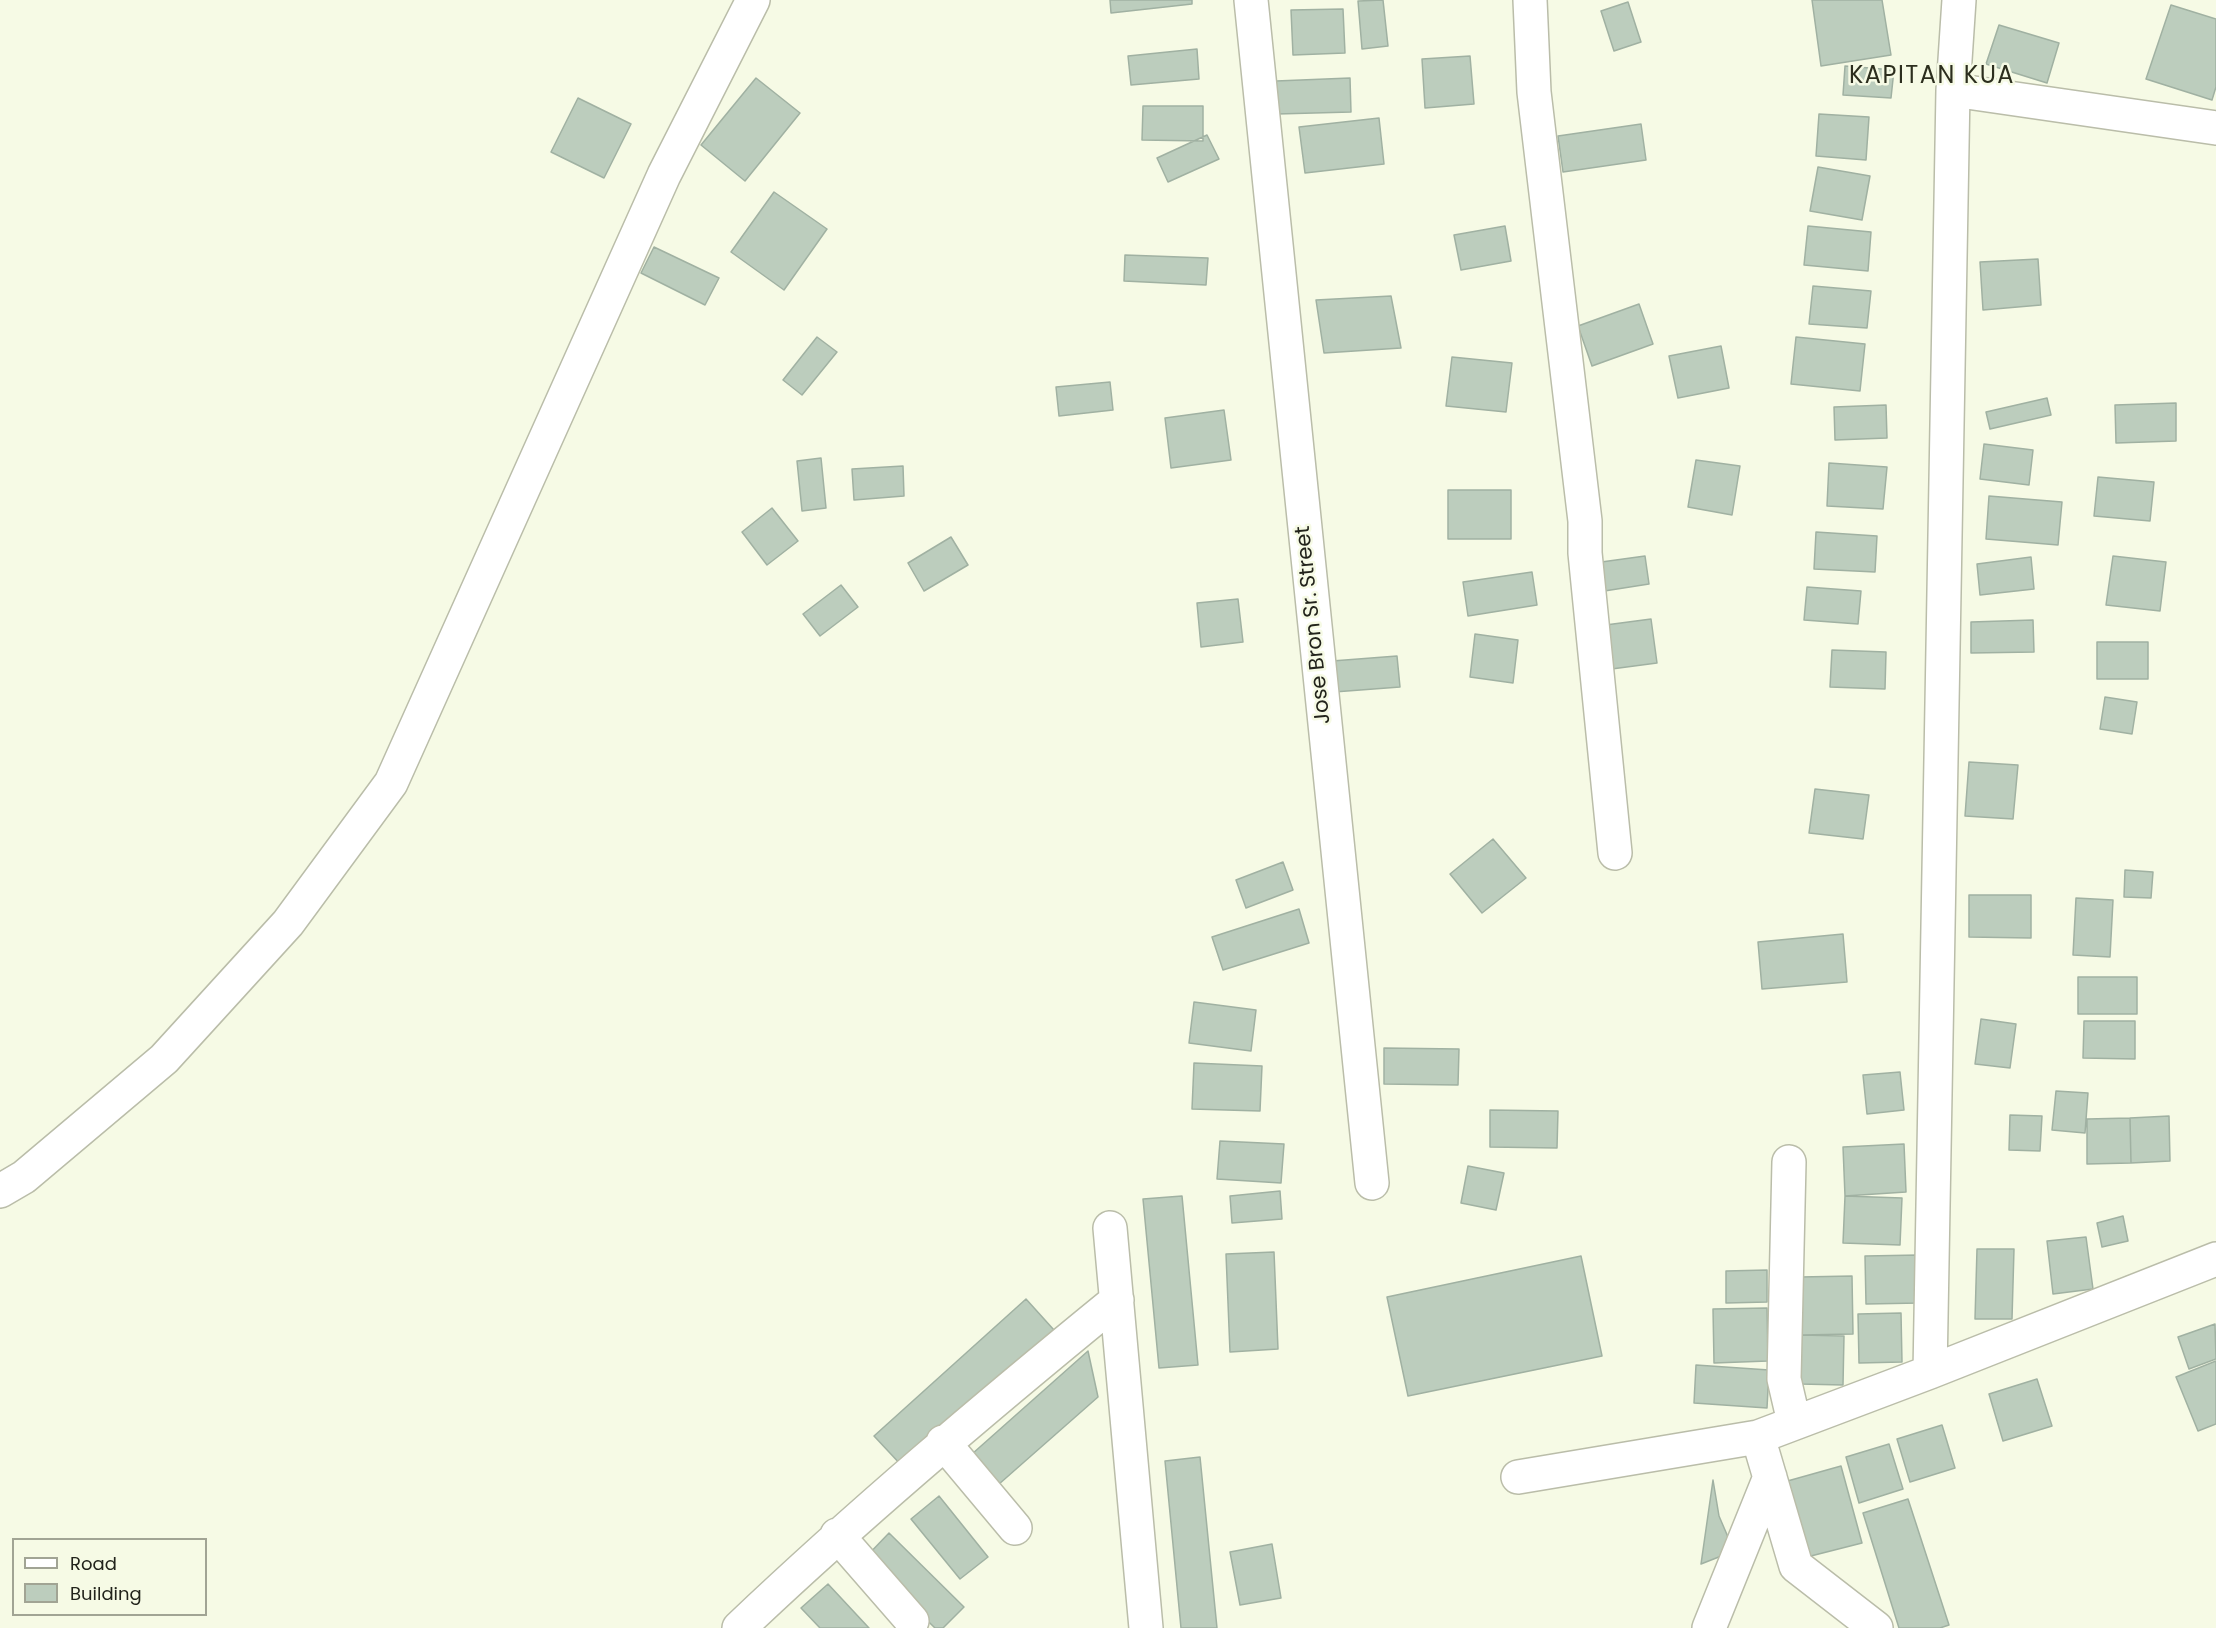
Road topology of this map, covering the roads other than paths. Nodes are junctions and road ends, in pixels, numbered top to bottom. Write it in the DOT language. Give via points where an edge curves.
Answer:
graph roads {
  1 [pos="753,0"];
  2 [pos="1251,0"];
  3 [pos="1530,0"];
  4 [pos="1959,0"];
  5 [pos="1953,90"];
  6 [pos="2216,128"];
  7 [pos="1615,853"];
  8 [pos="1789,1162"];
  9 [pos="1372,1183"];
  10 [pos="0,1191"];
  11 [pos="1110,1228"];
  12 [pos="2216,1259"];
  13 [pos="1117,1300"];
  14 [pos="1930,1372"];
  15 [pos="1794,1422"];
  16 [pos="1758,1437"];
  17 [pos="943,1442"];
  18 [pos="1518,1477"];
  19 [pos="1770,1477"];
  20 [pos="1015,1528"];
  21 [pos="837,1535"];
  22 [pos="912,1621"];
  23 [pos="739,1628"];
  24 [pos="1146,1628"];
  25 [pos="1709,1628"];
  26 [pos="1876,1628"];
  1 -- 10 [label="street" via="664,175 391,783 288,923 164,1059 24,1177"];
  2 -- 9 [label="street, Jose Bron Sr. Street"];
  3 -- 7 [label="street" via="1534,92 1584,510"];
  4 -- 5 [label="street"];
  5 -- 6 [label="street"];
  5 -- 14 [label="street"];
  8 -- 15 [label="street" via="1784,1380"];
  11 -- 13 [label="street"];
  12 -- 14 [label="street"];
  13 -- 17 [label="street"];
  13 -- 24 [label="street"];
  14 -- 15 [label="street"];
  15 -- 16 [label="street"];
  16 -- 18 [label="street"];
  16 -- 19 [label="street"];
  17 -- 20 [label="street"];
  17 -- 21 [label="street"];
  19 -- 25 [label="street"];
  19 -- 26 [label="street" via="1796,1566"];
  21 -- 22 [label="street"];
  21 -- 23 [label="street"];
}
